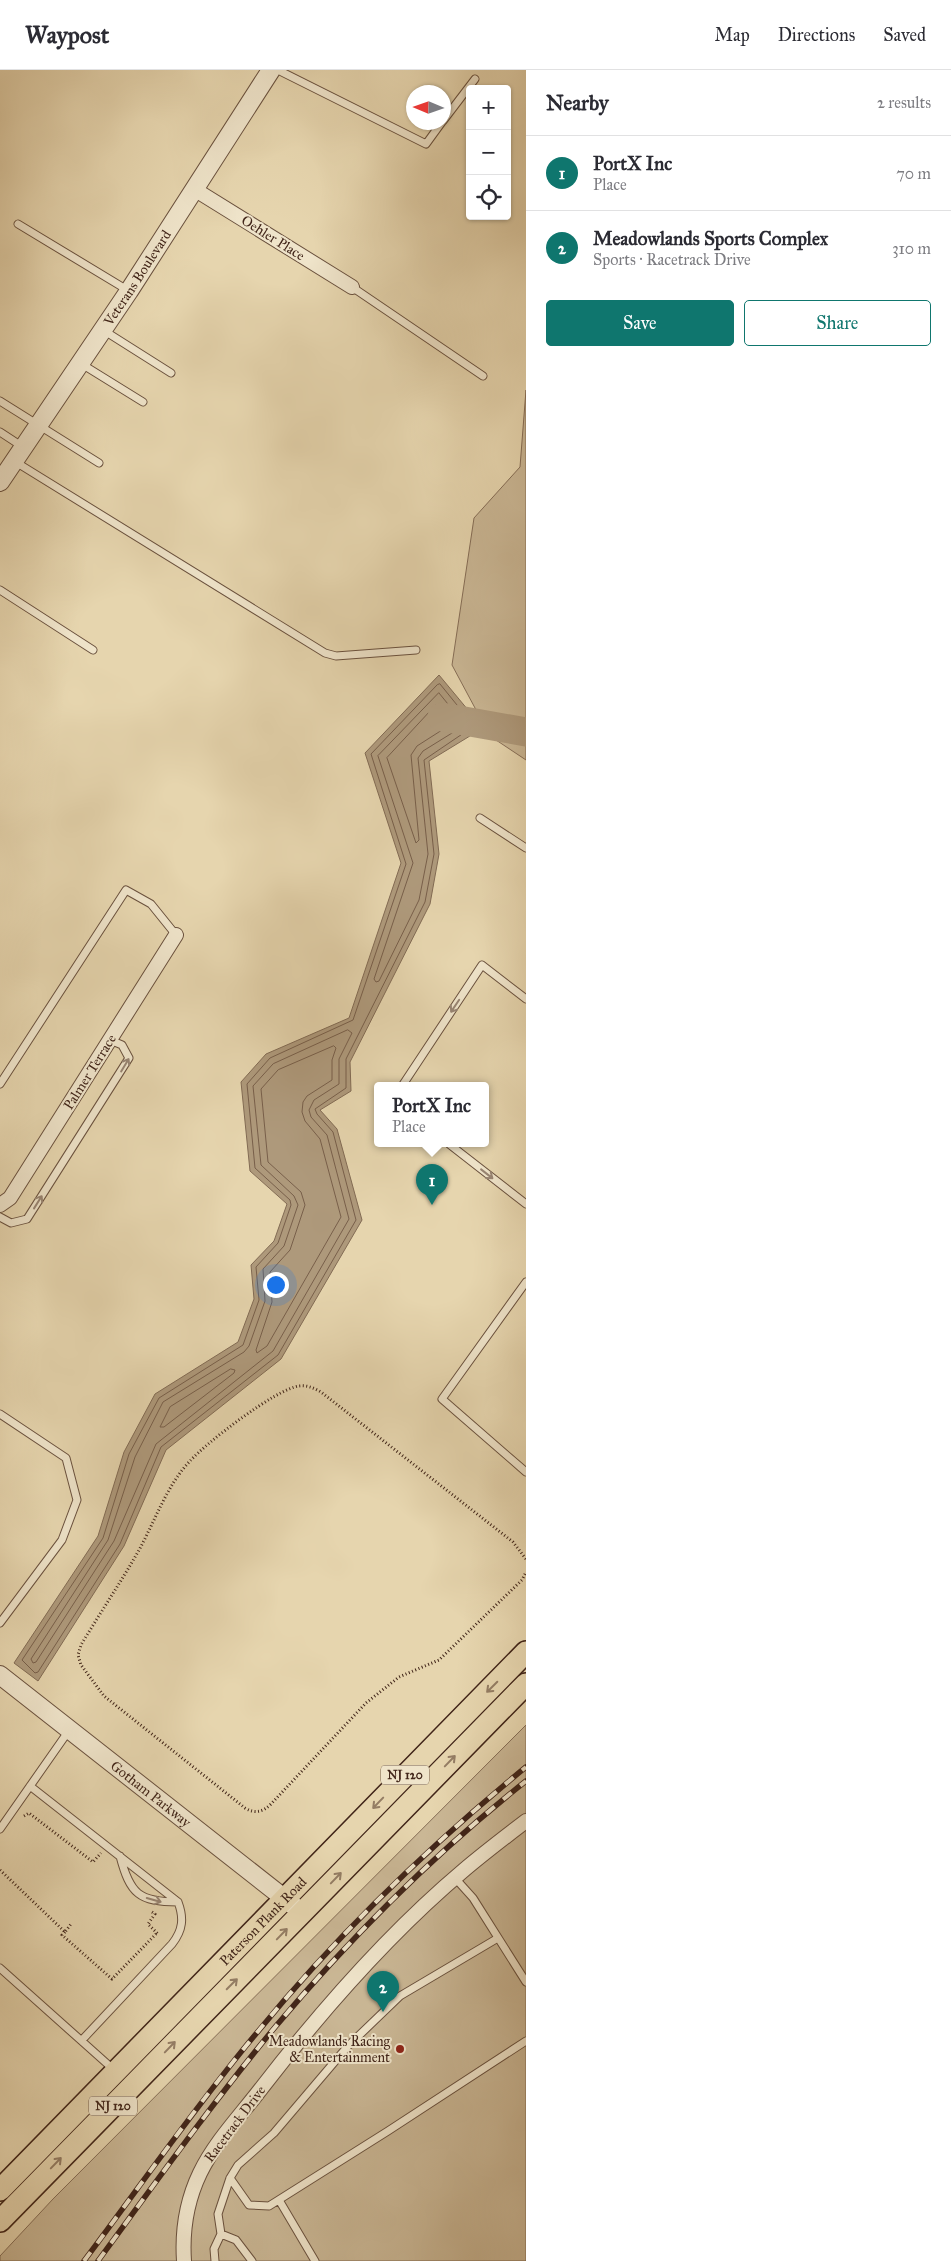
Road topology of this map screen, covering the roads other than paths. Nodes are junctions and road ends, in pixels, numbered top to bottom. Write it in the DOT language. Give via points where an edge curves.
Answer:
graph roads {
  1 [pos="271,70"];
  2 [pos="278,70"];
  3 [pos="475,79"];
  4 [pos="451,111"];
  5 [pos="437,130"];
  6 [pos="194,190"];
  7 [pos="18,224"];
  8 [pos="352,287"];
  9 [pos="130,291"];
  10 [pos="102,330"];
  11 [pos="80,363"];
  12 [pos="171,373"];
  13 [pos="483,376"];
  14 [pos="0,401"];
  15 [pos="143,402"];
  16 [pos="37,425"];
  17 [pos="0,432"];
  18 [pos="18,454"];
  19 [pos="99,462"];
  20 [pos="0,482"];
  21 [pos="0,590"];
  22 [pos="93,650"];
  23 [pos="416,650"];
  24 [pos="480,818"];
  25 [pos="526,848"];
  26 [pos="176,935"];
  27 [pos="526,999"];
  28 [pos="110,1040"];
  29 [pos="405,1082"];
  30 [pos="0,1084"];
  31 [pos="453,1147"];
  32 [pos="526,1204"];
  33 [pos="0,1205"];
  34 [pos="0,1217"];
  35 [pos="526,1282"];
  36 [pos="0,1414"];
  37 [pos="526,1472"];
  38 [pos="0,1623"];
  39 [pos="526,1652"];
  40 [pos="0,1675"];
  41 [pos="526,1684"];
  42 [pos="70,1729"];
  43 [pos="30,1786"];
  44 [pos="526,1821"];
  45 [pos="0,1829"];
  46 [pos="120,1856"];
  47 [pos="455,1878"];
  48 [pos="285,1898"];
  49 [pos="178,1902"];
  50 [pos="302,1912"];
  51 [pos="498,1938"];
  52 [pos="0,1968"];
  53 [pos="526,1982"];
  54 [pos="82,2040"];
  55 [pos="526,2041"];
  56 [pos="116,2071"];
  57 [pos="230,2178"];
  58 [pos="0,2190"];
  59 [pos="279,2200"];
  60 [pos="0,2221"];
  61 [pos="221,2234"];
  62 [pos="184,2261"];
  63 [pos="215,2261"];
  64 [pos="252,2261"];
  65 [pos="315,2261"];
  1 -- 6 [label="street, Veterans Boulevard"];
  2 -- 5 [label="lane" via="426,144"];
  3 -- 4 [label="lane"];
  6 -- 8 [label="street, Oehler Place"];
  6 -- 9 [label="street, Veterans Boulevard"];
  7 -- 9 [label="lane"];
  8 -- 13 [label="lane"];
  9 -- 10 [label="street, Veterans Boulevard"];
  10 -- 11 [label="street, Veterans Boulevard"];
  10 -- 12 [label="lane"];
  11 -- 15 [label="lane"];
  11 -- 16 [label="street, Veterans Boulevard"];
  14 -- 16 [label="lane"];
  16 -- 18 [label="street, Veterans Boulevard"];
  16 -- 19 [label="lane"];
  17 -- 18 [label="lane"];
  18 -- 20 [label="street, Veterans Boulevard"];
  18 -- 23 [label="lane" via="325,652 336,656"];
  21 -- 22 [label="lane"];
  24 -- 25 [label="lane"];
  26 -- 28 [label="street, Palmer Terrace"];
  26 -- 30 [label="lane" via="151,904 126,890"];
  27 -- 29 [label="lane, one-way" via="482,965"];
  28 -- 33 [label="street, Palmer Terrace" via="10,1198"];
  34 -- 28 [label="lane, one-way" via="11,1223 27,1219 129,1058 122,1045"];
  31 -- 32 [label="lane, one-way"];
  35 -- 37 [label="lane" via="442,1399"];
  36 -- 38 [label="lane" via="66,1458 76,1500 62,1540"];
  39 -- 48 [label="main road, Paterson Plank Road / NJ 120, one-way"];
  40 -- 42 [label="street, Gotham Parkway"];
  50 -- 41 [label="main road, Paterson Plank Road / NJ 120, one-way"];
  42 -- 43 [label="lane"];
  42 -- 48 [label="street, Gotham Parkway"];
  43 -- 45 [label="lane"];
  43 -- 46 [label="lane"];
  44 -- 47 [label="street, Racetrack Drive"];
  46 -- 49 [label="lane"];
  46 -- 49 [label="lane, one-way" via="125,1876 135,1893 157,1902"];
  47 -- 51 [label="lane" via="473,1898"];
  47 -- 62 [label="street, Racetrack Drive" via="366,1964 286,2057 209,2156 188,2205"];
  48 -- 50 [label="street, Gotham Parkway"];
  48 -- 56 [label="main road, Paterson Plank Road / NJ 120"];
  49 -- 54 [label="lane" via="182,1913 178,1935"];
  60 -- 50 [label="main road, Paterson Plank Road / NJ 120, one-way"];
  51 -- 53 [label="lane"];
  51 -- 57 [label="lane" via="400,1996 348,2046 274,2133 238,2165"];
  52 -- 54 [label="lane"];
  54 -- 56 [label="lane"];
  55 -- 59 [label="lane"];
  56 -- 58 [label="main road, Paterson Plank Road / NJ 120"];
  57 -- 59 [label="lane" via="248,2205 269,2206"];
  57 -- 61 [label="lane" via="218,2214"];
  59 -- 65 [label="lane"];
  61 -- 63 [label="lane" via="214,2249"];
  61 -- 64 [label="lane" via="236,2240"];
}
